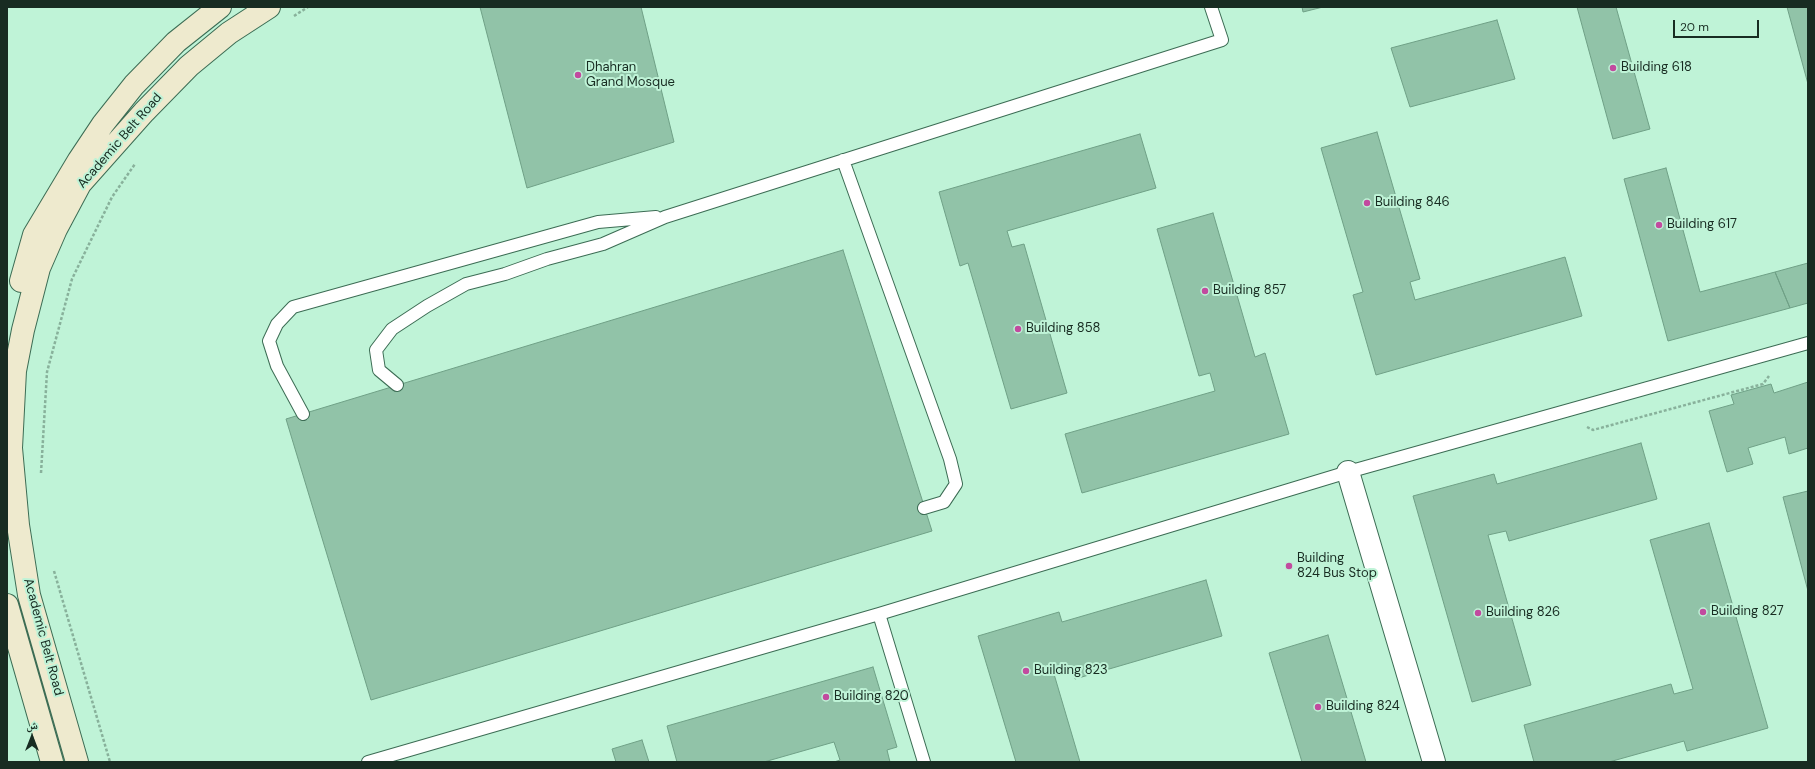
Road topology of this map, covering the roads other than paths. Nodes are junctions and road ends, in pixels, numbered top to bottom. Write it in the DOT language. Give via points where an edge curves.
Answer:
graph roads {
  1 [pos="220,7"];
  2 [pos="269,7"];
  3 [pos="1211,7"];
  4 [pos="843,160"];
  5 [pos="665,217"];
  6 [pos="7,331"];
  7 [pos="1808,343"];
  8 [pos="397,385"];
  9 [pos="303,414"];
  10 [pos="1348,472"];
  11 [pos="924,508"];
  12 [pos="7,605"];
  13 [pos="879,614"];
  14 [pos="52,762"];
  15 [pos="77,762"];
  16 [pos="368,762"];
  17 [pos="924,762"];
  18 [pos="1434,762"];
  1 -- 6 [label="street, Academic Belt Road" via="176,42 134,85 78,160 34,235"];
  2 -- 15 [label="street, Academic Belt Road" via="229,33 189,66 80,184 39,268 23,330 15,371 11,448 18,525 30,595"];
  3 -- 4 [label="lane" via="1222,40"];
  4 -- 5 [label="lane"];
  4 -- 11 [label="lane" via="950,459 956,484 944,502"];
  5 -- 8 [label="lane" via="603,244 466,284 427,306 392,329 376,350 379,370"];
  5 -- 9 [label="lane" via="598,222 293,307 277,324 269,341 277,366"];
  7 -- 10 [label="lane"];
  10 -- 13 [label="lane"];
  10 -- 18 [label="street"];
  12 -- 14 [label="street, Academic Belt Road"];
  13 -- 16 [label="lane"];
  13 -- 17 [label="lane"];
}
